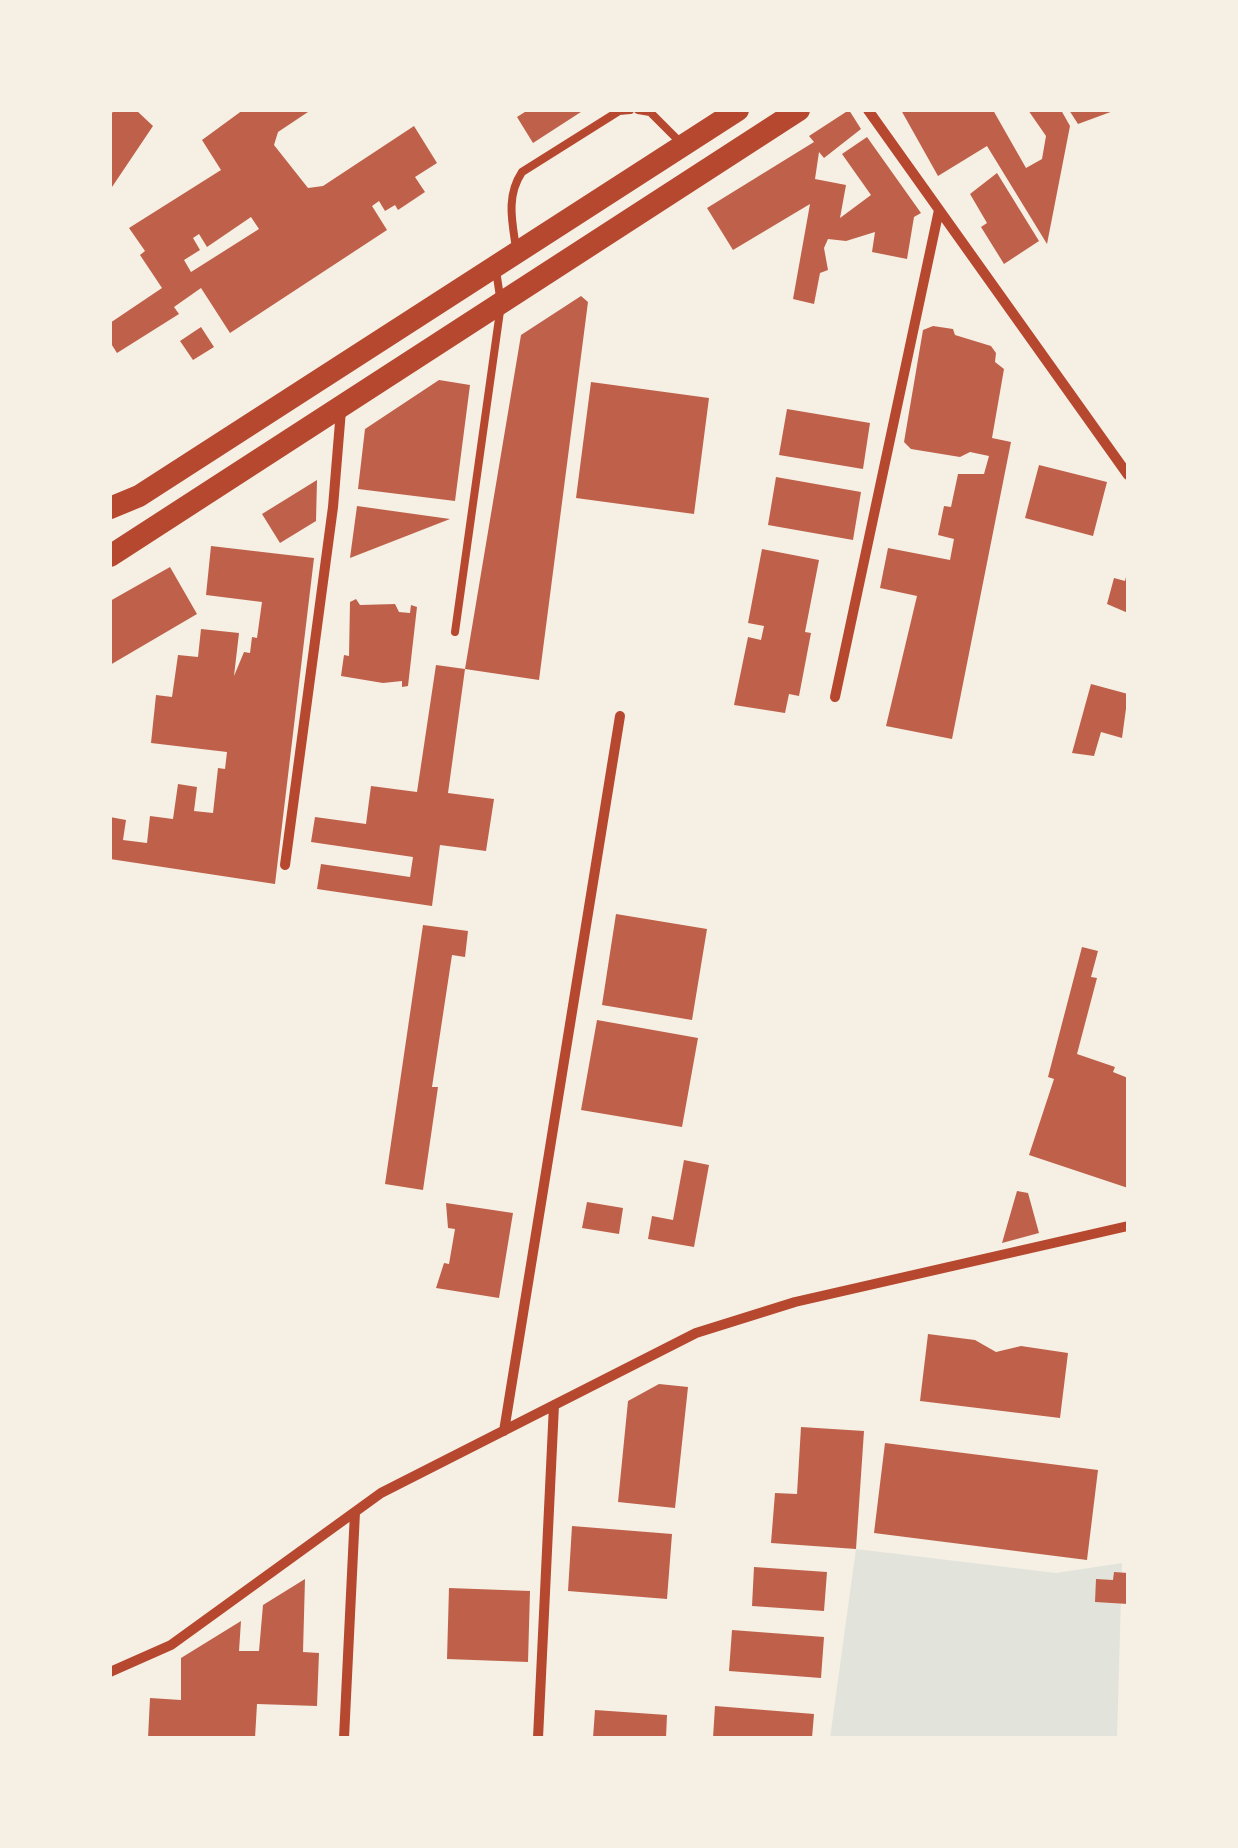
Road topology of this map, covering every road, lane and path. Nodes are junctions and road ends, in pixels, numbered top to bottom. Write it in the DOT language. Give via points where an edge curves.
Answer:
graph roads {
  1 [pos="634,110"];
  2 [pos="738,110"];
  3 [pos="800,110"];
  4 [pos="868,110"];
  5 [pos="684,145"];
  6 [pos="938,210"];
  7 [pos="517,252"];
  8 [pos="495,266"];
  9 [pos="501,304"];
  10 [pos="341,407"];
  11 [pos="1128,476"];
  12 [pos="110,508"];
  13 [pos="110,556"];
  14 [pos="455,632"];
  15 [pos="835,697"];
  16 [pos="620,716"];
  17 [pos="285,865"];
  18 [pos="1128,1226"];
  19 [pos="554,1405"];
  20 [pos="504,1431"];
  21 [pos="355,1512"];
  22 [pos="110,1672"];
  23 [pos="344,1738"];
  24 [pos="538,1738"];
  1 -- 5 [label="lane" via="650,112"];
  1 -- 7 [label="lane" via="619,111 522,172 511,209"];
  2 -- 5 [label="main road"];
  3 -- 9 [label="main road"];
  4 -- 6 [label="street"];
  5 -- 7 [label="main road"];
  6 -- 11 [label="street"];
  6 -- 15 [label="street"];
  7 -- 8 [label="main road"];
  8 -- 9 [label="lane"];
  8 -- 12 [label="main road" via="139,496"];
  9 -- 10 [label="main road"];
  9 -- 14 [label="lane"];
  10 -- 13 [label="main road"];
  10 -- 17 [label="street"];
  16 -- 20 [label="street"];
  18 -- 19 [label="street" via="795,1302 713,1328"];
  19 -- 20 [label="street"];
  19 -- 24 [label="street"];
  20 -- 21 [label="street" via="381,1492"];
  21 -- 22 [label="street" via="171,1644"];
  21 -- 23 [label="street"];
}
